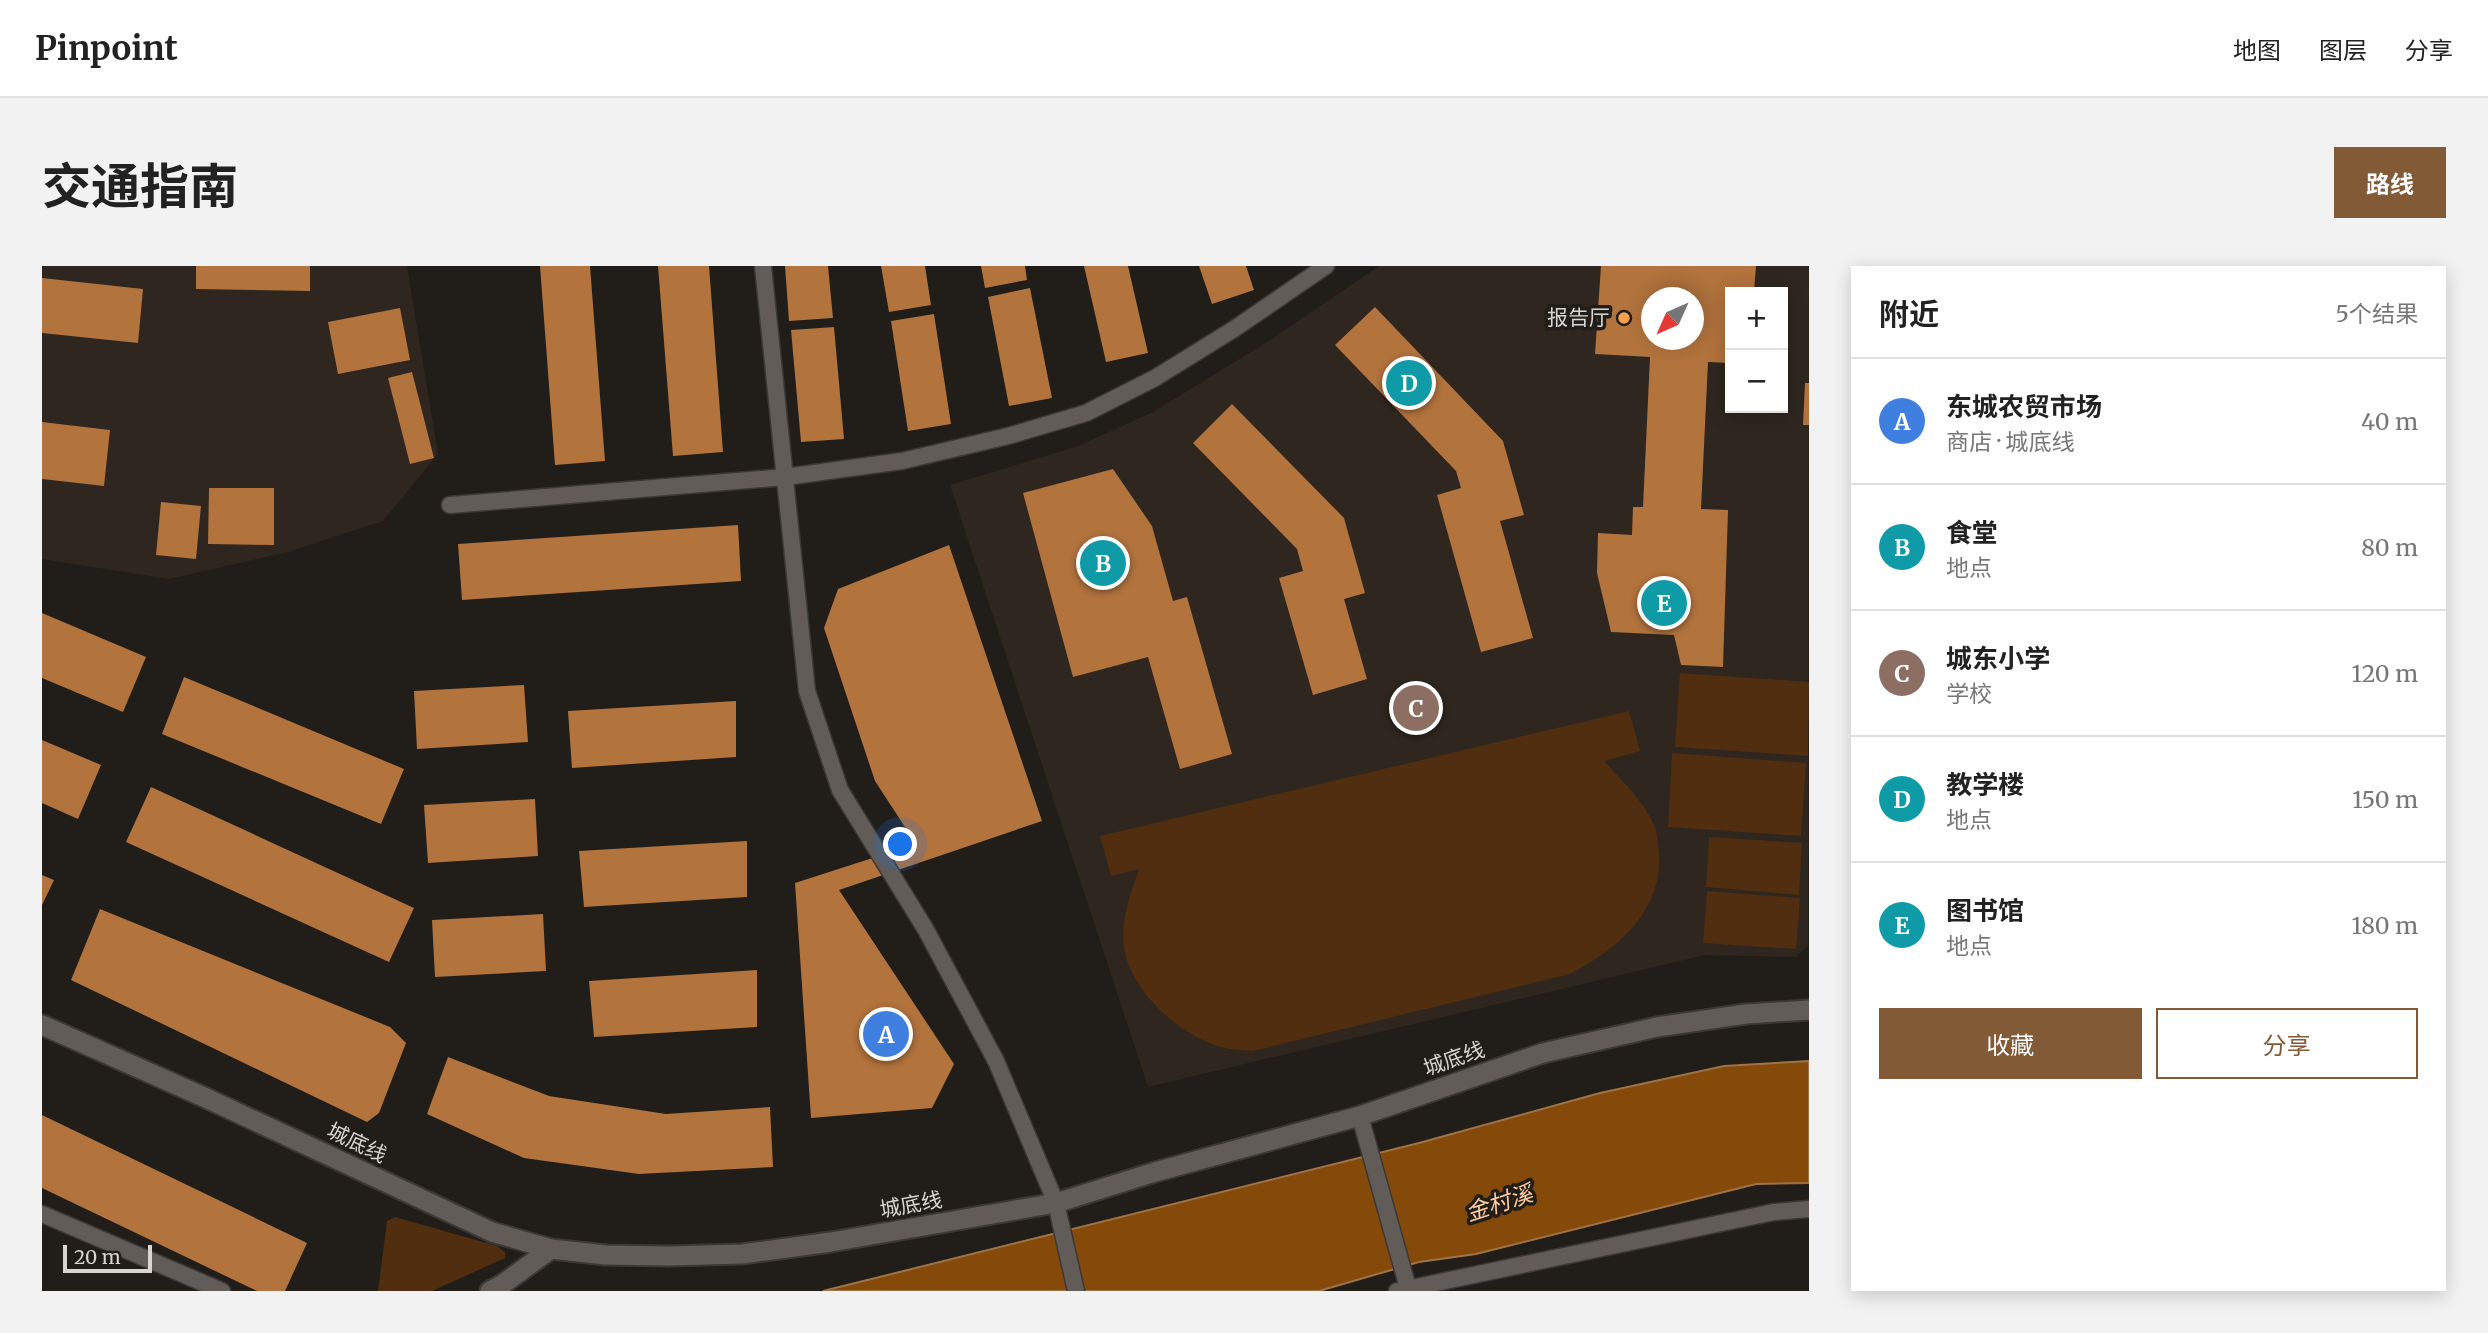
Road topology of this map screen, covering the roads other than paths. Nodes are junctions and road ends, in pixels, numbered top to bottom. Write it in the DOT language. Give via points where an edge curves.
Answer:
graph roads {
  1 [pos="763,266"];
  2 [pos="1326,266"];
  3 [pos="785,477"];
  4 [pos="450,505"];
  5 [pos="1809,1010"];
  6 [pos="42,1025"];
  7 [pos="1360,1116"];
  8 [pos="1056,1203"];
  9 [pos="1809,1209"];
  10 [pos="42,1214"];
  11 [pos="551,1249"];
  12 [pos="1402,1289"];
  13 [pos="222,1291"];
  14 [pos="490,1291"];
  15 [pos="1076,1291"];
  1 -- 3 [label="lane"];
  2 -- 3 [label="lane" via="1155,379 1086,413 902,461"];
  3 -- 4 [label="lane"];
  3 -- 8 [label="lane" via="807,691 840,790 926,930 990,1049"];
  5 -- 7 [label="main road, 城底线" via="1657,1027 1543,1053"];
  6 -- 11 [label="main road, 城底线" via="469,1222"];
  7 -- 8 [label="main road, 城底线"];
  7 -- 12 [label="lane"];
  8 -- 11 [label="main road, 城底线" via="742,1254 643,1256"];
  8 -- 15 [label="lane"];
  9 -- 12 [label="lane" via="1774,1212"];
  10 -- 13 [label="lane"];
  11 -- 14 [label="main road"];
}
